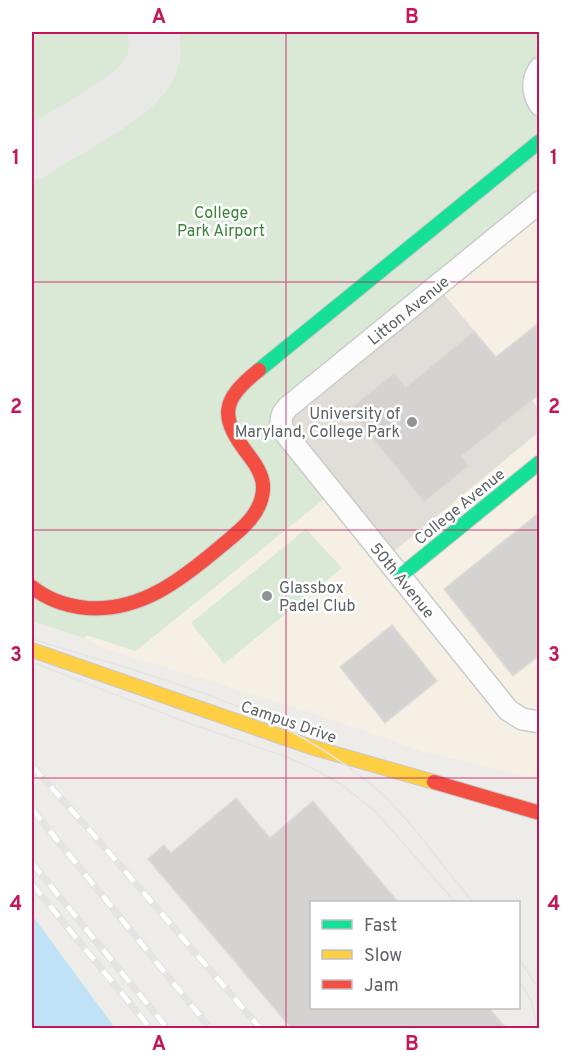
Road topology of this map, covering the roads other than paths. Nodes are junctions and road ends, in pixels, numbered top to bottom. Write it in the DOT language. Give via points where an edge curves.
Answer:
graph roads {
  1 [pos="540,68"];
  2 [pos="540,105"];
  3 [pos="540,141"];
  4 [pos="540,202"];
  5 [pos="281,420"];
  6 [pos="540,462"];
  7 [pos="400,576"];
  8 [pos="32,587"];
  9 [pos="32,651"];
  10 [pos="540,722"];
  11 [pos="540,813"];
  1 -- 2 [label="street" via="533,81"];
  3 -- 8 [label="street" via="256,370 231,397 228,422 261,477 264,490 246,525 169,588 118,609 92,610 64,604"];
  4 -- 5 [label="street, Litton Avenue" via="288,407"];
  5 -- 7 [label="street, 50th Avenue" via="285,433"];
  6 -- 7 [label="street, College Avenue"];
  7 -- 10 [label="street, 50th Avenue" via="508,710 522,719"];
  9 -- 11 [label="street, Campus Drive" via="311,747"];
}
